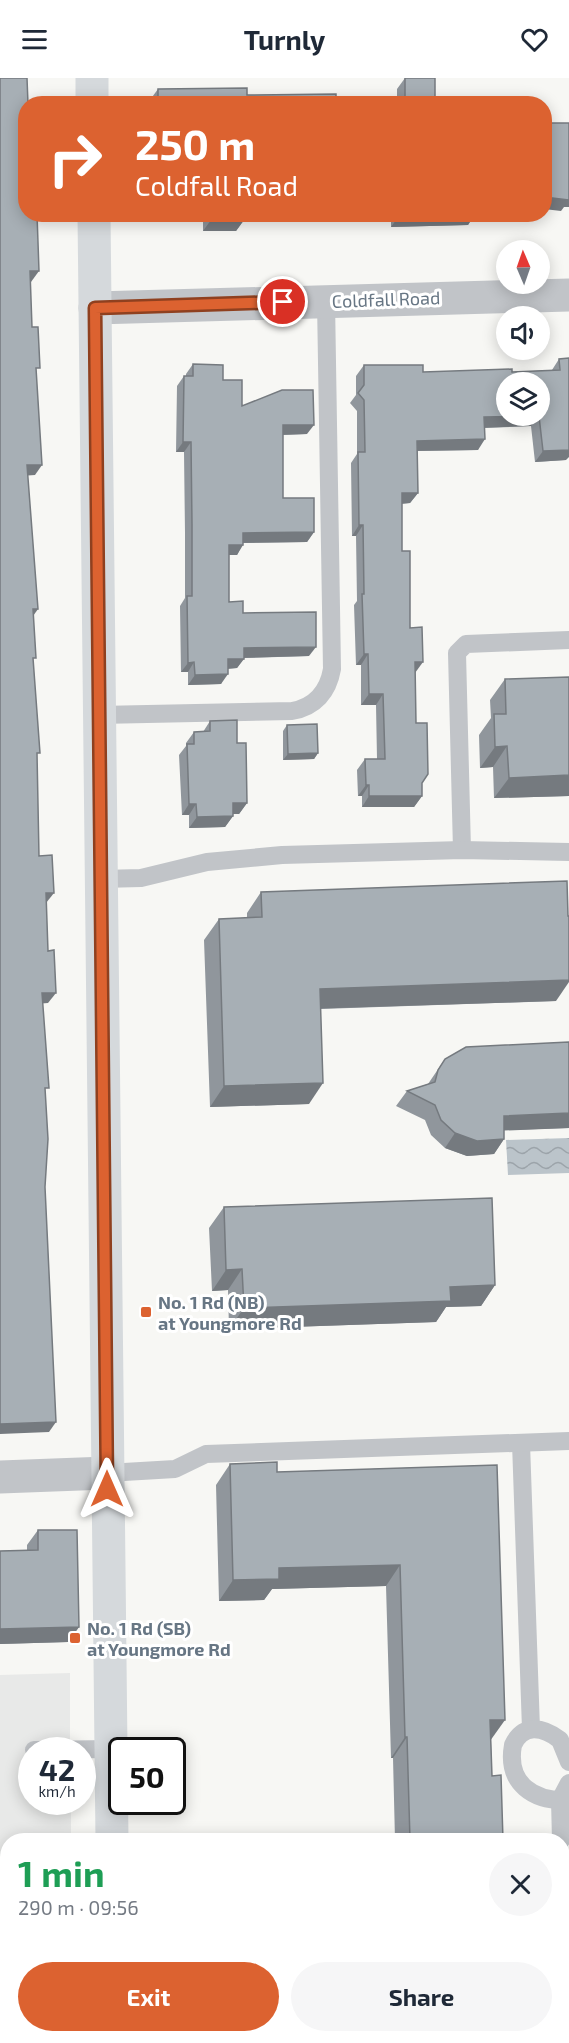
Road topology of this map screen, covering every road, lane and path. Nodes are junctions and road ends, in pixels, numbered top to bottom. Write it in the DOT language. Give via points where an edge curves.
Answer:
graph roads {
  1 [pos="92,78"];
  2 [pos="92,96"];
  3 [pos="94,222"];
  4 [pos="569,295"];
  5 [pos="326,301"];
  6 [pos="95,308"];
  7 [pos="569,640"];
  8 [pos="99,715"];
  9 [pos="462,850"];
  10 [pos="569,852"];
  11 [pos="101,879"];
  12 [pos="569,1441"];
  13 [pos="520,1443"];
  14 [pos="107,1473"];
  15 [pos="0,1477"];
  16 [pos="531,1729"];
  17 [pos="111,1737"];
  18 [pos="565,1740"];
  19 [pos="569,1762"];
  20 [pos="569,1783"];
  21 [pos="564,1800"];
  22 [pos="112,1815"];
  23 [pos="112,1833"];
  24 [pos="562,1833"];
  1 -- 2 [label="main road"];
  3 -- 6 [label="main road"];
  4 -- 5 [label="street, Coldfall Road"];
  5 -- 6 [label="street, Coldfall Road"];
  5 -- 8 [label="lane" via="332,669 328,686 312,704 292,711"];
  6 -- 8 [label="main road"];
  7 -- 9 [label="lane" via="466,644 457,653"];
  8 -- 11 [label="main road"];
  9 -- 10 [label="lane"];
  9 -- 11 [label="lane" via="233,858 141,878"];
  11 -- 14 [label="main road"];
  12 -- 13 [label="lane"];
  13 -- 14 [label="lane" via="206,1454 175,1469"];
  13 -- 16 [label="lane"];
  14 -- 15 [label="street"];
  14 -- 17 [label="main road"];
  16 -- 18 [label="lane"];
  16 -- 21 [label="lane" via="517,1737 513,1745 515,1772 536,1797"];
  18 -- 19 [label="lane"];
  20 -- 21 [label="lane"];
  21 -- 24 [label="lane"];
  22 -- 23 [label="main road"];
}
